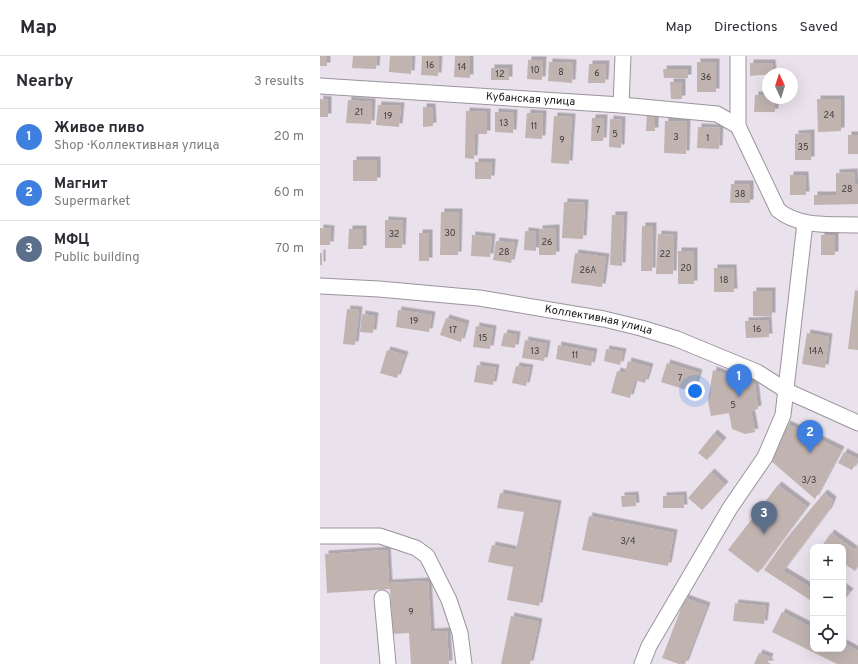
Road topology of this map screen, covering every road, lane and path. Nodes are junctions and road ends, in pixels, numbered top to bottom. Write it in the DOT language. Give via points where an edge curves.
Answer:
graph roads {
  1 [pos="623,56"];
  2 [pos="738,56"];
  3 [pos="320,86"];
  4 [pos="620,105"];
  5 [pos="738,126"];
  6 [pos="805,223"];
  7 [pos="858,225"];
  8 [pos="320,286"];
  9 [pos="787,391"];
  10 [pos="858,423"];
  11 [pos="320,536"];
  12 [pos="382,598"];
  13 [pos="388,664"];
  14 [pos="464,664"];
  15 [pos="642,664"];
  1 -- 4 [label="street"];
  2 -- 5 [label="street"];
  3 -- 4 [label="street, Кубанская улица"];
  4 -- 5 [label="street, Кубанская улица" via="717,114"];
  5 -- 6 [label="street" via="778,210 788,218"];
  6 -- 7 [label="street"];
  6 -- 9 [label="street"];
  8 -- 9 [label="street, Коллективная улица" via="479,298 604,319 677,339 757,372"];
  9 -- 10 [label="street, Коллективная улица"];
  9 -- 15 [label="street" via="783,415 765,457 718,528 649,646"];
  11 -- 14 [label="street" via="380,536 416,548 427,556 449,600 460,633"];
  12 -- 13 [label="street"];
}
